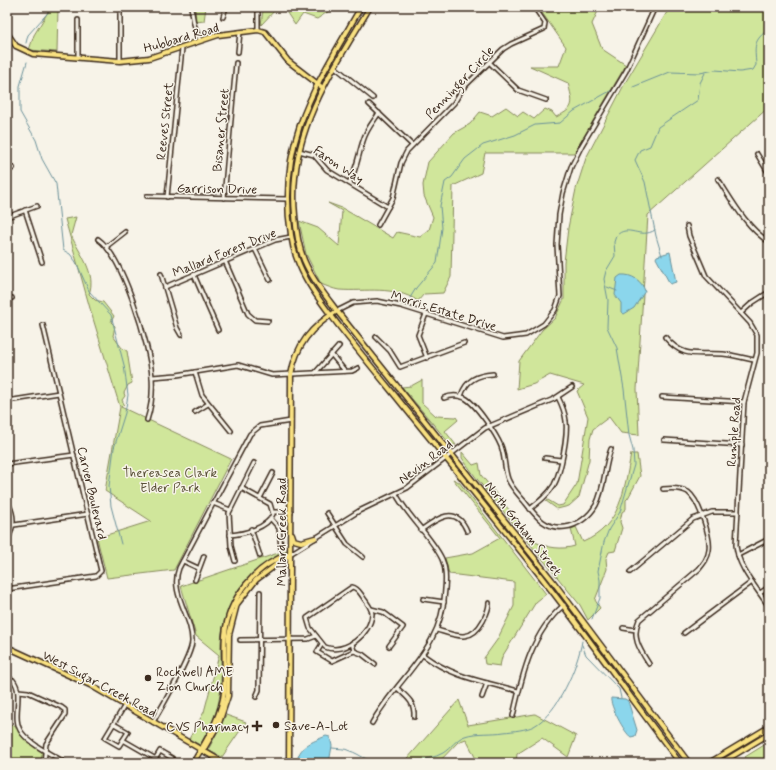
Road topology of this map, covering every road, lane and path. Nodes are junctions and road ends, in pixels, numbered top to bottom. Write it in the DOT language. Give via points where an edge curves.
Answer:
graph roads {
  1 [pos="120,7"];
  2 [pos="191,7"];
  3 [pos="226,7"];
  4 [pos="258,7"];
  5 [pos="361,7"];
  6 [pos="370,7"];
  7 [pos="534,7"];
  8 [pos="655,7"];
  9 [pos="223,17"];
  10 [pos="78,20"];
  11 [pos="258,30"];
  12 [pos="240,32"];
  13 [pos="7,33"];
  14 [pos="200,40"];
  15 [pos="182,48"];
  16 [pos="238,52"];
  17 [pos="78,57"];
  18 [pos="120,61"];
  19 [pos="236,63"];
  20 [pos="490,63"];
  21 [pos="335,67"];
  22 [pos="317,83"];
  23 [pos="323,88"];
  24 [pos="373,98"];
  25 [pos="546,100"];
  26 [pos="369,104"];
  27 [pos="379,113"];
  28 [pos="412,145"];
  29 [pos="299,151"];
  30 [pos="757,154"];
  31 [pos="13,168"];
  32 [pos="7,172"];
  33 [pos="769,174"];
  34 [pos="718,180"];
  35 [pos="349,183"];
  36 [pos="147,196"];
  37 [pos="167,197"];
  38 [pos="224,198"];
  39 [pos="287,199"];
  40 [pos="37,206"];
  41 [pos="388,207"];
  42 [pos="25,210"];
  43 [pos="7,217"];
  44 [pos="378,225"];
  45 [pos="687,226"];
  46 [pos="125,232"];
  47 [pos="291,237"];
  48 [pos="98,239"];
  49 [pos="769,242"];
  50 [pos="106,246"];
  51 [pos="255,249"];
  52 [pos="225,261"];
  53 [pos="42,262"];
  54 [pos="161,274"];
  55 [pos="194,274"];
  56 [pos="270,280"];
  57 [pos="165,287"];
  58 [pos="769,292"];
  59 [pos="12,298"];
  60 [pos="7,299"];
  61 [pos="337,311"];
  62 [pos="741,313"];
  63 [pos="426,314"];
  64 [pos="331,315"];
  65 [pos="268,321"];
  66 [pos="43,325"];
  67 [pos="218,330"];
  68 [pos="181,335"];
  69 [pos="376,337"];
  70 [pos="665,337"];
  71 [pos="464,343"];
  72 [pos="339,346"];
  73 [pos="331,354"];
  74 [pos="426,358"];
  75 [pos="754,360"];
  76 [pos="358,368"];
  77 [pos="345,371"];
  78 [pos="195,372"];
  79 [pos="315,373"];
  80 [pos="493,374"];
  81 [pos="291,375"];
  82 [pos="152,377"];
  83 [pos="572,387"];
  84 [pos="59,393"];
  85 [pos="461,396"];
  86 [pos="558,397"];
  87 [pos="662,397"];
  88 [pos="444,398"];
  89 [pos="7,401"];
  90 [pos="744,402"];
  91 [pos="208,404"];
  92 [pos="195,412"];
  93 [pos="147,420"];
  94 [pos="291,421"];
  95 [pos="489,426"];
  96 [pos="231,431"];
  97 [pos="664,440"];
  98 [pos="742,445"];
  99 [pos="611,449"];
  100 [pos="452,454"];
  101 [pos="74,455"];
  102 [pos="546,458"];
  103 [pos="446,459"];
  104 [pos="561,460"];
  105 [pos="254,463"];
  106 [pos="7,464"];
  107 [pos="273,473"];
  108 [pos="241,488"];
  109 [pos="663,489"];
  110 [pos="396,494"];
  111 [pos="260,498"];
  112 [pos="7,501"];
  113 [pos="213,504"];
  114 [pos="530,509"];
  115 [pos="230,510"];
  116 [pos="274,512"];
  117 [pos="291,512"];
  118 [pos="738,512"];
  119 [pos="327,513"];
  120 [pos="88,514"];
  121 [pos="701,515"];
  122 [pos="271,519"];
  123 [pos="14,525"];
  124 [pos="335,526"];
  125 [pos="251,529"];
  126 [pos="291,529"];
  127 [pos="421,530"];
  128 [pos="467,530"];
  129 [pos="230,535"];
  130 [pos="315,538"];
  131 [pos="769,539"];
  132 [pos="7,542"];
  133 [pos="281,548"];
  134 [pos="290,554"];
  135 [pos="738,555"];
  136 [pos="204,556"];
  137 [pos="260,556"];
  138 [pos="363,557"];
  139 [pos="183,561"];
  140 [pos="235,561"];
  141 [pos="276,565"];
  142 [pos="290,567"];
  143 [pos="198,568"];
  144 [pos="630,572"];
  145 [pos="195,580"];
  146 [pos="752,582"];
  147 [pos="769,587"];
  148 [pos="7,589"];
  149 [pos="260,592"];
  150 [pos="760,593"];
  151 [pos="423,600"];
  152 [pos="444,602"];
  153 [pos="489,603"];
  154 [pos="564,605"];
  155 [pos="769,607"];
  156 [pos="371,609"];
  157 [pos="623,628"];
  158 [pos="437,630"];
  159 [pos="636,630"];
  160 [pos="684,633"];
  161 [pos="316,636"];
  162 [pos="240,640"];
  163 [pos="259,640"];
  164 [pos="290,640"];
  165 [pos="352,643"];
  166 [pos="322,644"];
  167 [pos="389,646"];
  168 [pos="7,647"];
  169 [pos="354,651"];
  170 [pos="423,655"];
  171 [pos="375,664"];
  172 [pos="649,664"];
  173 [pos="13,680"];
  174 [pos="487,683"];
  175 [pos="397,688"];
  176 [pos="18,691"];
  177 [pos="518,691"];
  178 [pos="256,697"];
  179 [pos="482,697"];
  180 [pos="125,705"];
  181 [pos="414,716"];
  182 [pos="513,716"];
  183 [pos="153,722"];
  184 [pos="372,723"];
  185 [pos="114,724"];
  186 [pos="769,727"];
  187 [pos="769,734"];
  188 [pos="123,740"];
  189 [pos="45,750"];
  190 [pos="201,751"];
  191 [pos="154,761"];
  192 [pos="724,762"];
  193 [pos="44,763"];
  194 [pos="66,763"];
  195 [pos="169,763"];
  196 [pos="194,763"];
  197 [pos="224,763"];
  198 [pos="288,763"];
  199 [pos="680,763"];
  200 [pos="689,763"];
  201 [pos="709,763"];
  1 -- 18 [label="street"];
  2 -- 14 [label="street"];
  3 -- 9 [label="street"];
  4 -- 11 [label="street"];
  5 -- 22 [label="main road"];
  6 -- 21 [label="main road"];
  7 -- 20 [label="street, Penninger Circle" via="545,23 544,29 511,44"];
  8 -- 63 [label="street, Morris Estate Drive" via="621,81 571,167 559,215 560,296 555,310 544,324 526,335 503,338"];
  10 -- 17 [label="street"];
  11 -- 12 [label="main road, Hubbard Road"];
  11 -- 22 [label="main road" via="265,32 288,61"];
  12 -- 14 [label="main road, Hubbard Road"];
  12 -- 16 [label="street"];
  13 -- 17 [label="main road, Hubbard Road" via="16,46 28,52"];
  14 -- 15 [label="main road, Hubbard Road"];
  15 -- 18 [label="main road, Hubbard Road" via="149,58"];
  15 -- 37 [label="street, Reeves Street"];
  17 -- 18 [label="main road, Hubbard Road"];
  19 -- 38 [label="street, Bisaner Street"];
  20 -- 25 [label="street" via="518,90"];
  20 -- 28 [label="street, Penninger Circle" via="463,88 454,103"];
  21 -- 23 [label="main road"];
  21 -- 24 [label="street"];
  22 -- 23 [label="main road"];
  22 -- 39 [label="main road" via="305,108 293,146"];
  23 -- 29 [label="main road" via="314,106"];
  26 -- 27 [label="street"];
  27 -- 28 [label="street"];
  27 -- 35 [label="street" via="366,134"];
  28 -- 41 [label="street, Penninger Circle" via="403,156"];
  29 -- 35 [label="street, Faron Way" via="314,155 328,170"];
  29 -- 61 [label="main road" via="294,181 294,207 301,250 316,282"];
  30 -- 33 [label="street"];
  31 -- 32 [label="street"];
  34 -- 49 [label="street" via="745,221"];
  35 -- 41 [label="street, Faron Way"];
  36 -- 37 [label="street, Garrison Drive"];
  37 -- 38 [label="street, Garrison Drive"];
  38 -- 39 [label="street, Garrison Drive"];
  39 -- 47 [label="main road"];
  40 -- 42 [label="street"];
  41 -- 44 [label="street, Penninger Circle"];
  42 -- 43 [label="street"];
  42 -- 53 [label="street"];
  45 -- 62 [label="street, Rumple Road" via="706,276"];
  46 -- 50 [label="street"];
  47 -- 51 [label="street, Mallard Forest Drive" via="275,240"];
  47 -- 64 [label="main road" via="301,271"];
  48 -- 50 [label="street"];
  50 -- 82 [label="street" via="119,266 133,304"];
  51 -- 52 [label="street, Mallard Forest Drive"];
  51 -- 56 [label="street"];
  52 -- 55 [label="street, Mallard Forest Drive"];
  52 -- 65 [label="street" via="248,314 256,320"];
  54 -- 57 [label="street"];
  55 -- 57 [label="street, Mallard Forest Drive"];
  55 -- 67 [label="street"];
  57 -- 68 [label="street"];
  58 -- 62 [label="street"];
  59 -- 60 [label="street"];
  61 -- 63 [label="street, Morris Estate Drive" via="354,303 377,301"];
  61 -- 64 [label="main road, Mallard Creek Road"];
  61 -- 100 [label="main road, North Graham Street"];
  62 -- 75 [label="street, Rumple Road" via="757,335 758,348"];
  63 -- 74 [label="street" via="418,335"];
  64 -- 81 [label="main road, Mallard Creek Road" via="313,329 302,343 296,353"];
  64 -- 103 [label="main road, North Graham Street"];
  66 -- 84 [label="street, Carver Boulevard"];
  69 -- 74 [label="street" via="390,351 400,367"];
  70 -- 75 [label="street" via="676,348 691,354 722,354"];
  71 -- 74 [label="street"];
  72 -- 73 [label="street"];
  73 -- 77 [label="street"];
  73 -- 79 [label="street"];
  75 -- 90 [label="street, Rumple Road"];
  76 -- 77 [label="street"];
  77 -- 79 [label="street"];
  78 -- 81 [label="street" via="238,365 268,374"];
  78 -- 82 [label="street"];
  78 -- 91 [label="street" via="199,390"];
  79 -- 81 [label="street"];
  80 -- 85 [label="street" via="475,378 466,385"];
  81 -- 94 [label="main road, Mallard Creek Road"];
  82 -- 93 [label="street" via="152,399"];
  83 -- 86 [label="street, Nevin Road"];
  84 -- 89 [label="street"];
  84 -- 101 [label="street, Carver Boulevard"];
  85 -- 88 [label="street"];
  85 -- 95 [label="street" via="471,403"];
  86 -- 95 [label="street, Nevin Road"];
  86 -- 104 [label="street" via="563,406 566,424"];
  87 -- 90 [label="street"];
  90 -- 98 [label="street, Rumple Road"];
  91 -- 92 [label="street"];
  91 -- 96 [label="street"];
  94 -- 113 [label="street" via="265,424 252,430"];
  94 -- 117 [label="main road, Mallard Creek Road"];
  95 -- 100 [label="street, Nevin Road"];
  95 -- 114 [label="street" via="501,447 510,482"];
  97 -- 98 [label="street"];
  98 -- 118 [label="street, Rumple Road"];
  99 -- 114 [label="street" via="598,499 594,509 584,519 570,526 555,527 543,522"];
  100 -- 103 [label="street, Nevin Road"];
  100 -- 200 [label="main road, North Graham Street" via="552,580"];
  101 -- 106 [label="street"];
  101 -- 120 [label="street, Carver Boulevard"];
  102 -- 104 [label="street"];
  103 -- 110 [label="street, Nevin Road"];
  103 -- 154 [label="main road, North Graham Street"];
  104 -- 114 [label="street" via="554,484 544,498"];
  105 -- 108 [label="street"];
  107 -- 111 [label="street"];
  108 -- 111 [label="street"];
  108 -- 115 [label="street"];
  109 -- 121 [label="street" via="680,489 689,493"];
  110 -- 124 [label="street, Nevin Road" via="363,509"];
  110 -- 127 [label="street"];
  111 -- 116 [label="street" via="270,504"];
  112 -- 123 [label="street" via="14,516"];
  113 -- 115 [label="street"];
  113 -- 139 [label="street"];
  115 -- 129 [label="street"];
  116 -- 117 [label="street"];
  116 -- 122 [label="street"];
  117 -- 126 [label="main road, Mallard Creek Road"];
  118 -- 121 [label="street" via="726,510"];
  118 -- 135 [label="street, Rumple Road"];
  119 -- 124 [label="street"];
  120 -- 123 [label="street"];
  120 -- 148 [label="street, Carver Boulevard" via="101,569 99,575"];
  121 -- 144 [label="street" via="689,522"];
  121 -- 159 [label="street" via="709,541 706,559 699,569 643,616"];
  122 -- 125 [label="street"];
  122 -- 133 [label="street" via="278,528"];
  123 -- 132 [label="street"];
  124 -- 130 [label="street, Nevin Road"];
  124 -- 138 [label="street" via="347,544"];
  125 -- 129 [label="street"];
  125 -- 137 [label="street"];
  126 -- 130 [label="main road" via="296,540 305,542"];
  126 -- 134 [label="main road, Mallard Creek Road"];
  127 -- 128 [label="street" via="437,519 449,516 461,521"];
  127 -- 152 [label="street" via="444,564"];
  129 -- 140 [label="street"];
  130 -- 134 [label="street, Nevin Road"];
  131 -- 135 [label="street"];
  134 -- 141 [label="main road, Nevin Road"];
  134 -- 142 [label="main road, Mallard Creek Road"];
  134 -- 190 [label="main road, Nevin Road" via="262,570 246,584 234,602 225,635 221,707"];
  135 -- 146 [label="street, Rumple Road"];
  136 -- 143 [label="street"];
  139 -- 143 [label="street"];
  139 -- 183 [label="street" via="176,585 191,633 191,648"];
  141 -- 142 [label="main road" via="284,564"];
  141 -- 190 [label="main road, Nevin Road" via="249,587 237,604 228,635 228,696 219,723 206,747"];
  142 -- 164 [label="main road, Mallard Creek Road"];
  143 -- 145 [label="street"];
  146 -- 150 [label="street, Rumple Road"];
  146 -- 160 [label="street"];
  147 -- 150 [label="street"];
  149 -- 163 [label="street"];
  150 -- 155 [label="street, Rumple Road"];
  151 -- 152 [label="street"];
  152 -- 158 [label="street"];
  153 -- 158 [label="street" via="488,611 479,628 471,634 459,636"];
  154 -- 177 [label="street" via="550,618 536,638"];
  154 -- 199 [label="main road, North Graham Street"];
  156 -- 161 [label="street" via="358,590 350,588 308,616 308,624"];
  156 -- 165 [label="street" via="367,629"];
  156 -- 167 [label="street" via="383,612 403,627"];
  157 -- 159 [label="street"];
  158 -- 170 [label="street"];
  159 -- 172 [label="street" via="637,643"];
  161 -- 164 [label="street" via="308,640"];
  161 -- 166 [label="street"];
  162 -- 163 [label="street"];
  163 -- 164 [label="street"];
  163 -- 178 [label="street" via="259,690"];
  164 -- 198 [label="main road, Mallard Creek Road"];
  165 -- 166 [label="street" via="336,648 328,648"];
  165 -- 169 [label="street"];
  166 -- 169 [label="street" via="317,652 332,661"];
  168 -- 180 [label="main road, West Sugar Creek Road" via="76,678"];
  169 -- 171 [label="street"];
  170 -- 174 [label="street" via="448,672"];
  170 -- 175 [label="street"];
  173 -- 176 [label="street" via="18,686"];
  174 -- 177 [label="street"];
  174 -- 179 [label="street"];
  175 -- 181 [label="street" via="411,700"];
  175 -- 184 [label="street"];
  176 -- 189 [label="street" via="19,727 26,736"];
  176 -- 189 [label="street" via="28,692 65,710 65,715 46,744"];
  177 -- 182 [label="street"];
  180 -- 183 [label="main road, West Sugar Creek Road"];
  180 -- 185 [label="street"];
  183 -- 190 [label="main road, West Sugar Creek Road"];
  185 -- 188 [label="street" via="128,732"];
  185 -- 188 [label="street" via="105,738 119,746"];
  186 -- 201 [label="main road"];
  187 -- 192 [label="main road"];
  188 -- 191 [label="street"];
  189 -- 193 [label="street"];
  189 -- 194 [label="street"];
  190 -- 196 [label="main road, Nevin Road"];
  190 -- 197 [label="main road, West Sugar Creek Road"];
  191 -- 195 [label="street" via="160,751 172,758"];
}
